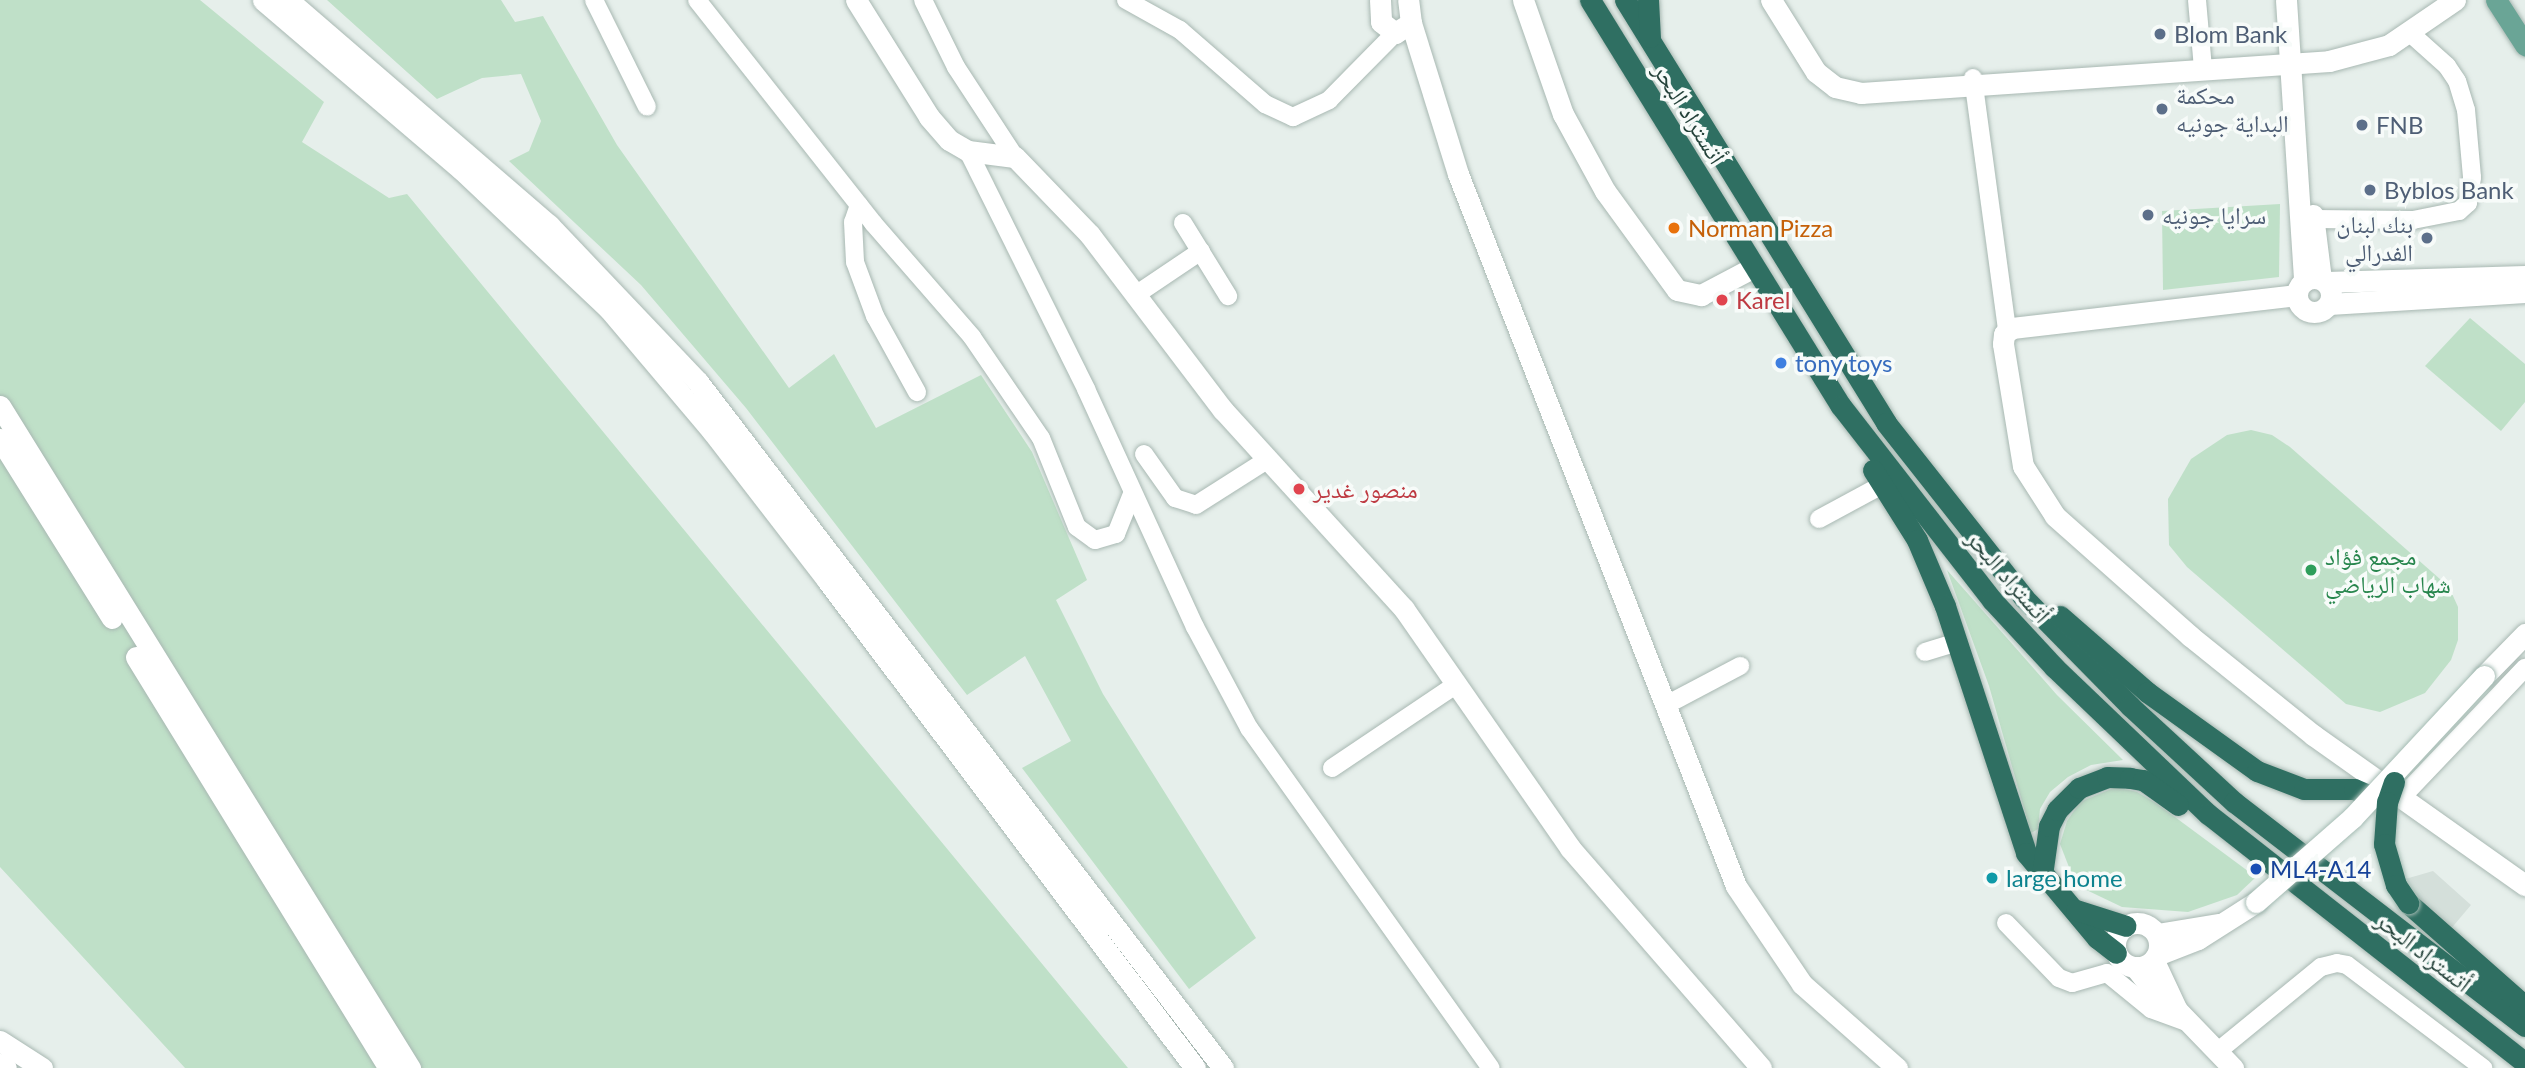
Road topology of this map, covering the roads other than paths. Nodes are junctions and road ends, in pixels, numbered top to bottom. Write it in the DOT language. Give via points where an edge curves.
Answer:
graph roads {
  1 [pos="263,0"];
  2 [pos="288,0"];
  3 [pos="594,0"];
  4 [pos="697,0"];
  5 [pos="856,0"];
  6 [pos="923,0"];
  7 [pos="1125,0"];
  8 [pos="1408,0"];
  9 [pos="1523,0"];
  10 [pos="1590,0"];
  11 [pos="1625,0"];
  12 [pos="1648,0"];
  13 [pos="1771,0"];
  14 [pos="1783,0"];
  15 [pos="2197,0"];
  16 [pos="2286,0"];
  17 [pos="2295,0"];
  18 [pos="2496,0"];
  19 [pos="1377,1"];
  20 [pos="2442,4"];
  21 [pos="1403,28"];
  22 [pos="2407,28"];
  23 [pos="1650,40"];
  24 [pos="2525,45"];
  25 [pos="2296,56"];
  26 [pos="2202,63"];
  27 [pos="1838,82"];
  28 [pos="1973,83"];
  29 [pos="647,107"];
  30 [pos="968,151"];
  31 [pos="1015,157"];
  32 [pos="859,205"];
  33 [pos="2314,219"];
  34 [pos="1183,223"];
  35 [pos="1201,251"];
  36 [pos="1754,267"];
  37 [pos="2525,276"];
  38 [pos="2310,288"];
  39 [pos="2525,292"];
  40 [pos="1137,294"];
  41 [pos="1228,296"];
  42 [pos="2329,304"];
  43 [pos="2007,330"];
  44 [pos="917,392"];
  45 [pos="0,407"];
  46 [pos="0,439"];
  47 [pos="1869,447"];
  48 [pos="1144,454"];
  49 [pos="0,460"];
  50 [pos="1267,460"];
  51 [pos="1882,485"];
  52 [pos="1132,494"];
  53 [pos="45,513"];
  54 [pos="1819,519"];
  55 [pos="2024,598"];
  56 [pos="2525,635"];
  57 [pos="1957,642"];
  58 [pos="2525,648"];
  59 [pos="1925,652"];
  60 [pos="1740,666"];
  61 [pos="2525,668"];
  62 [pos="2489,677"];
  63 [pos="1457,684"];
  64 [pos="1666,705"];
  65 [pos="1332,768"];
  66 [pos="2387,792"];
  67 [pos="2242,843"];
  68 [pos="2042,875"];
  69 [pos="2525,885"];
  70 [pos="2076,910"];
  71 [pos="2006,923"];
  72 [pos="2126,926"];
  73 [pos="2116,953"];
  74 [pos="2151,954"];
  75 [pos="2525,1006"];
  76 [pos="2182,1016"];
  77 [pos="2525,1026"];
  78 [pos="0,1041"];
  79 [pos="2217,1052"];
  80 [pos="2525,1063"];
  81 [pos="0,1064"];
  82 [pos="6,1068"];
  83 [pos="42,1068"];
  84 [pos="389,1068"];
  85 [pos="410,1068"];
  86 [pos="1195,1068"];
  87 [pos="1223,1068"];
  88 [pos="1492,1068"];
  89 [pos="1761,1068"];
  90 [pos="1897,1068"];
  91 [pos="2233,1068"];
  92 [pos="2483,1068"];
  1 -- 86 [label="main road" via="461,169 609,309 819,569"];
  2 -- 87 [label="main road" via="549,225 698,382"];
  3 -- 29 [label="street"];
  4 -- 32 [label="street"];
  5 -- 30 [label="main road" via="929,117 948,140"];
  6 -- 31 [label="street" via="956,67"];
  7 -- 21 [label="street" via="1180,30 1265,104 1293,117 1329,100"];
  8 -- 21 [label="main road"];
  9 -- 36 [label="main road" via="1563,114 1605,191 1677,290 1701,295"];
  10 -- 36 [label="highway, أتستراد البحر"];
  11 -- 23 [label="highway, أتستراد البحر"];
  12 -- 23 [label="highway"];
  13 -- 27 [label="main road" via="1816,72"];
  14 -- 27 [label="main road"];
  15 -- 26 [label="street"];
  16 -- 25 [label="main road"];
  17 -- 25 [label="main road"];
  18 -- 24 [label="main road"];
  19 -- 21 [label="main road" via="1381,22"];
  20 -- 22 [label="main road"];
  21 -- 64 [label="main road"];
  22 -- 25 [label="main road" via="2361,55"];
  22 -- 33 [label="street" via="2457,81 2466,110 2472,177 2469,203 2459,211 2413,220"];
  23 -- 55 [label="highway, أتستراد البحر" via="1886,423"];
  25 -- 26 [label="main road"];
  25 -- 33 [label="main road"];
  25 -- 38 [label="main road"];
  26 -- 28 [label="main road"];
  27 -- 28 [label="main road"];
  28 -- 43 [label="street"];
  30 -- 31 [label="main road"];
  30 -- 52 [label="street" via="1086,389"];
  31 -- 40 [label="main road" via="1057,197"];
  32 -- 44 [label="street" via="853,222 855,262 875,316"];
  32 -- 52 [label="street" via="951,309 1019,404 1041,438 1077,527 1095,540 1115,534"];
  33 -- 38 [label="main road"];
  34 -- 35 [label="street"];
  35 -- 40 [label="street"];
  35 -- 41 [label="street"];
  36 -- 47 [label="highway, أتستراد البحر"];
  37 -- 38 [label="main road"];
  38 -- 42 [label="main road" via="2331,292"];
  38 -- 42 [label="main road" via="2315,312"];
  38 -- 43 [label="main road" via="2247,304"];
  39 -- 42 [label="main road"];
  40 -- 50 [label="main road" via="1223,410"];
  43 -- 66 [label="main road" via="2003,344 2017,449 2032,485 2055,516 2097,557"];
  45 -- 85 [label="main road"];
  46 -- 53 [label="main road"];
  47 -- 51 [label="highway" via="1872,468"];
  47 -- 67 [label="highway, أتستراد البحر" via="1992,600 2054,667 2158,770"];
  48 -- 50 [label="street" via="1175,498 1195,505"];
  49 -- 53 [label="street"];
  50 -- 63 [label="main road" via="1358,554"];
  51 -- 54 [label="street"];
  51 -- 57 [label="highway" via="1917,540"];
  52 -- 88 [label="street" via="1249,728"];
  53 -- 84 [label="main road"];
  55 -- 66 [label="highway" via="2056,613 2147,692 2277,781 2318,791"];
  55 -- 77 [label="highway, أتستراد البحر" via="2130,706 2234,802"];
  56 -- 62 [label="main road"];
  57 -- 59 [label="street"];
  57 -- 68 [label="highway" via="2017,833"];
  58 -- 62 [label="main road"];
  60 -- 64 [label="street"];
  61 -- 66 [label="street"];
  62 -- 66 [label="main road"];
  63 -- 65 [label="street"];
  63 -- 89 [label="main road" via="1570,848"];
  64 -- 90 [label="main road" via="1714,838 1764,931 1802,984"];
  66 -- 69 [label="main road"];
  66 -- 74 [label="main road, bridge" via="2256,902 2198,939"];
  66 -- 75 [label="highway, bridge" via="2384,845 2396,885 2408,903"];
  67 -- 68 [label="highway" via="2226,844 2143,780 2107,777 2079,788 2057,810 2045,844"];
  67 -- 80 [label="highway, أتستراد البحر"];
  68 -- 70 [label="highway"];
  70 -- 72 [label="highway"];
  70 -- 73 [label="highway" via="2097,938"];
  71 -- 76 [label="street" via="2059,978 2072,983 2107,973 2151,1009"];
  72 -- 73 [label="main road" via="2116,937"];
  72 -- 74 [label="main road" via="2140,923"];
  73 -- 74 [label="main road" via="2125,964"];
  74 -- 76 [label="main road" via="2162,1002"];
  76 -- 79 [label="main road"];
  78 -- 83 [label="main road"];
  79 -- 91 [label="main road"];
  79 -- 92 [label="street" via="2321,967 2337,962"];
  81 -- 82 [label="main road"];
}
